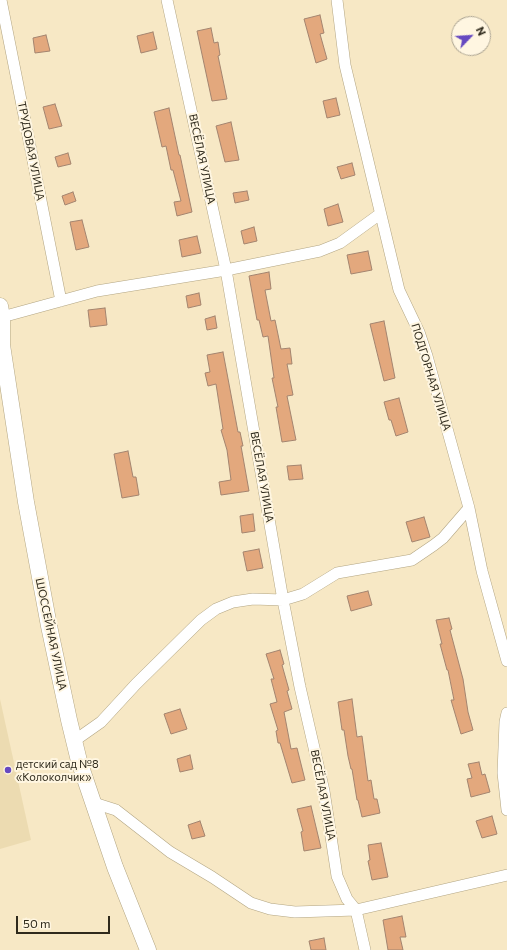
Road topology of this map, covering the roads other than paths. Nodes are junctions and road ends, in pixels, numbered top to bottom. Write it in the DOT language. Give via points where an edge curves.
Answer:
graph roads {
  1 [pos="1,0"];
  2 [pos="167,0"];
  3 [pos="337,0"];
  4 [pos="380,214"];
  5 [pos="226,270"];
  6 [pos="61,301"];
  7 [pos="1,312"];
  8 [pos="1,345"];
  9 [pos="469,508"];
  10 [pos="283,600"];
  11 [pos="507,661"];
  12 [pos="507,713"];
  13 [pos="74,741"];
  14 [pos="94,803"];
  15 [pos="507,810"];
  16 [pos="507,876"];
  17 [pos="356,910"];
  18 [pos="148,950"];
  19 [pos="365,950"];
  1 -- 6 [label="street, ТРУДОВАЯ УЛИЦА"];
  2 -- 5 [label="street, ВЕСЁЛАЯ УЛИЦА"];
  3 -- 4 [label="street, ПОДГОРНАЯ УЛИЦА" via="345,65"];
  4 -- 5 [label="street" via="340,243 320,250"];
  4 -- 9 [label="street, ПОДГОРНАЯ УЛИЦА" via="399,290 419,332 427,356"];
  5 -- 6 [label="street" via="97,291"];
  5 -- 10 [label="street, ВЕСЁЛАЯ УЛИЦА"];
  6 -- 7 [label="street"];
  7 -- 8 [label="main road, ШОССЕЙНАЯ УЛИЦА"];
  8 -- 13 [label="main road, ШОССЕЙНАЯ УЛИЦА" via="28,517"];
  9 -- 10 [label="street" via="443,538 412,560 337,573 303,594"];
  9 -- 11 [label="street, ПОДГОРНАЯ УЛИЦА" via="482,571"];
  10 -- 13 [label="street" via="253,599 233,602 216,609 201,620 101,722"];
  10 -- 17 [label="street, ВЕСЁЛАЯ УЛИЦА" via="324,791 337,876 347,899"];
  12 -- 15 [label="street" via="503,773"];
  13 -- 14 [label="main road, ШОССЕЙНАЯ УЛИЦА"];
  14 -- 17 [label="street" via="116,810 170,852 251,903 270,909 295,912"];
  14 -- 18 [label="main road, ШОССЕЙНАЯ УЛИЦА" via="115,867"];
  16 -- 17 [label="street"];
  17 -- 19 [label="street, ВЕСЁЛАЯ УЛИЦА"];
}
